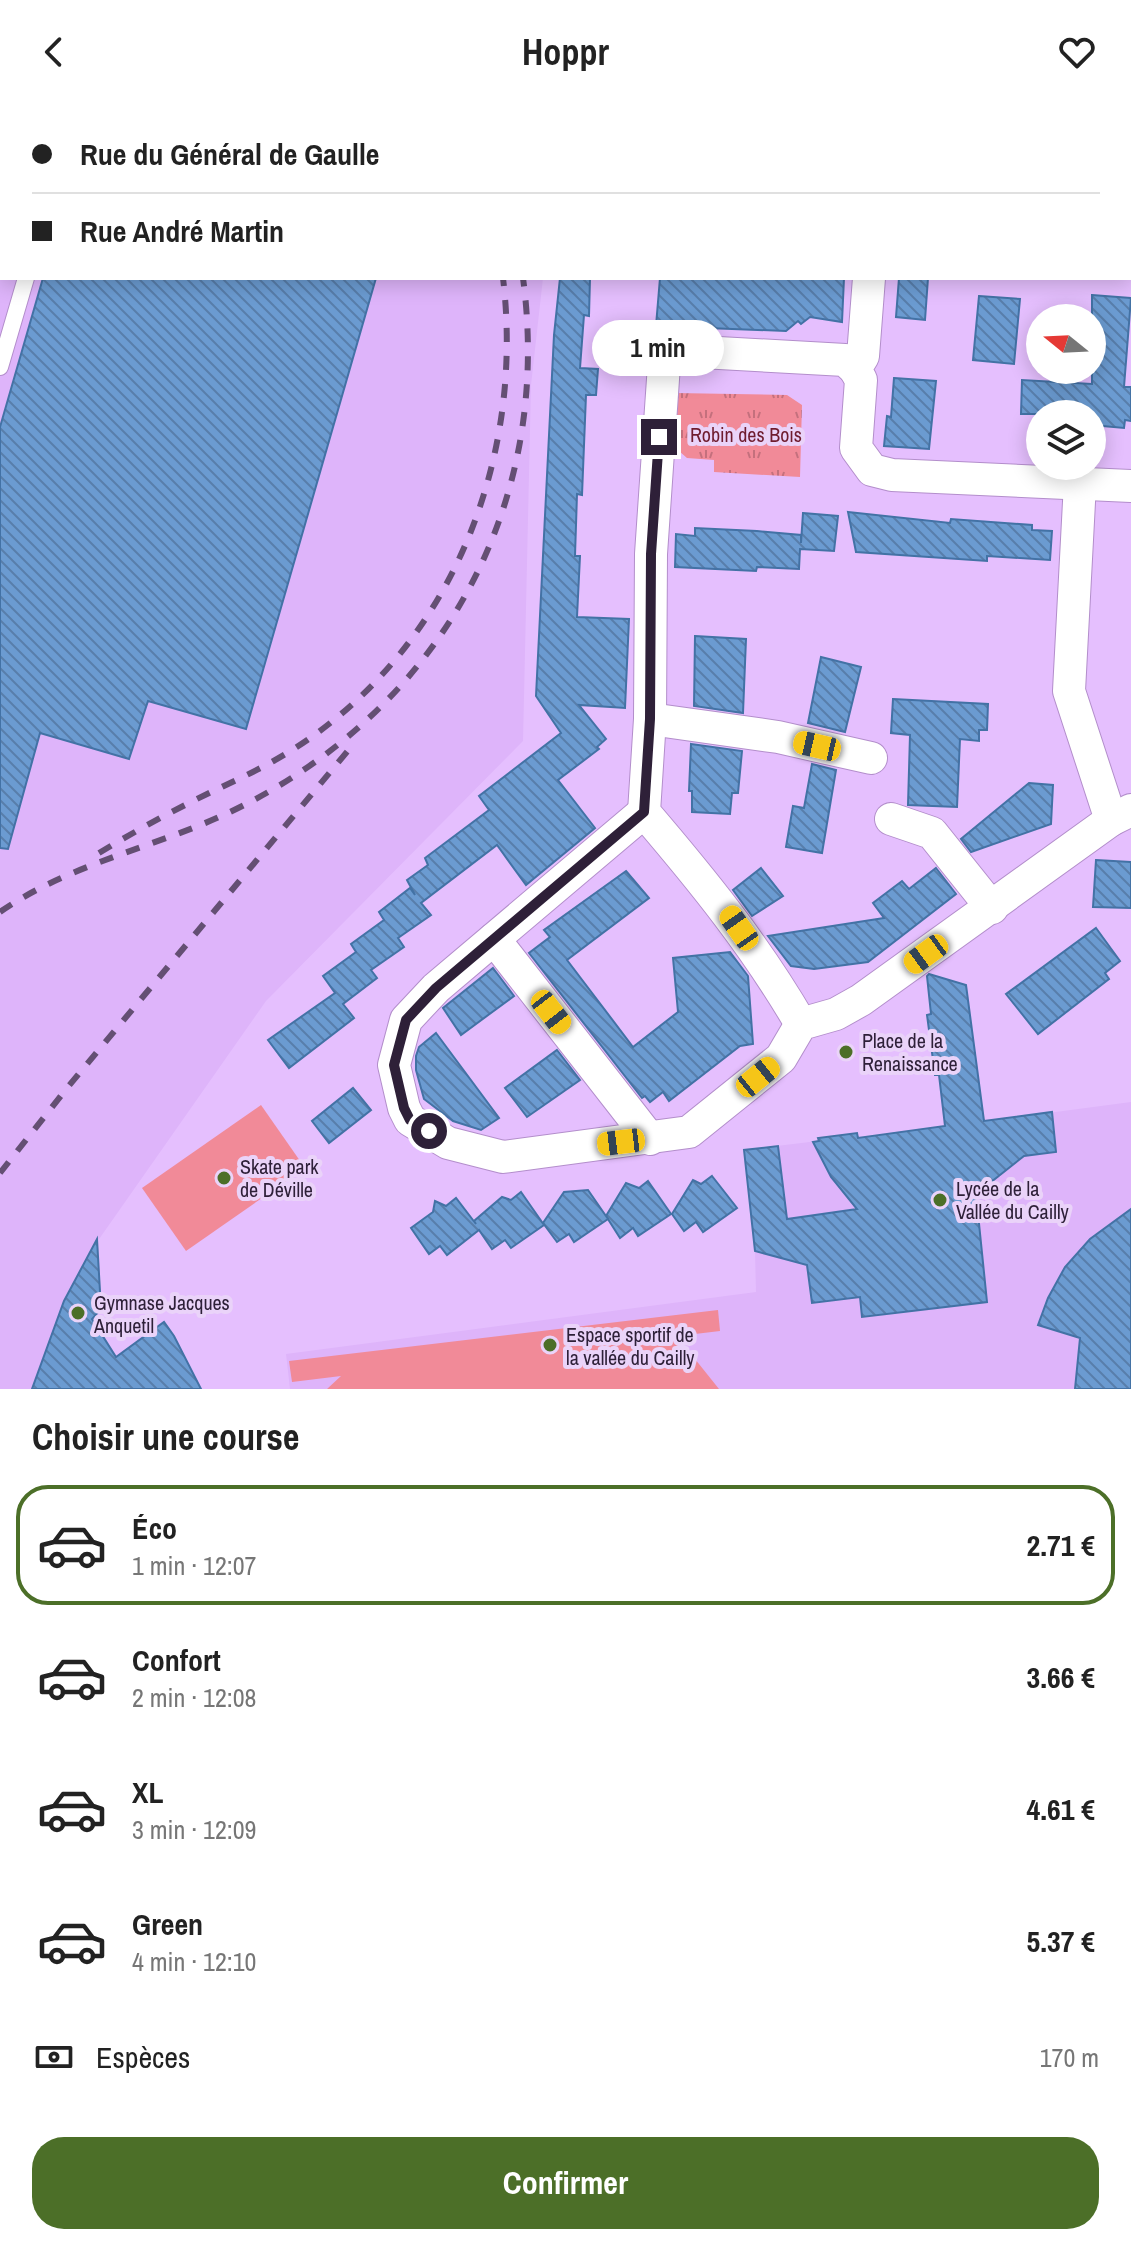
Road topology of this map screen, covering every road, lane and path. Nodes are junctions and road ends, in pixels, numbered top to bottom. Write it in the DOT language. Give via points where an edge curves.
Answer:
graph roads {
  1 [pos="25,280"];
  2 [pos="869,280"];
  3 [pos="0,367"];
  4 [pos="855,369"];
  5 [pos="1080,483"];
  6 [pos="1131,486"];
  7 [pos="650,719"];
  8 [pos="871,758"];
  9 [pos="644,812"];
  10 [pos="1121,815"];
  11 [pos="891,819"];
  12 [pos="992,908"];
  13 [pos="494,939"];
  14 [pos="801,1024"];
  15 [pos="650,1139"];
  1 -- 3 [label="lane"];
  2 -- 4 [label="street" via="863,356"];
  4 -- 5 [label="street" via="861,380 856,448 872,470"];
  4 -- 7 [label="street" via="845,360 665,350 651,554"];
  5 -- 6 [label="street"];
  5 -- 10 [label="street" via="1069,691"];
  7 -- 8 [label="street" via="778,737"];
  7 -- 9 [label="street"];
  9 -- 13 [label="street"];
  9 -- 14 [label="street" via="724,907"];
  10 -- 12 [label="street"];
  11 -- 12 [label="street" via="932,833"];
  12 -- 14 [label="street" via="861,1000"];
  13 -- 15 [label="street"];
  13 -- 15 [label="street" via="406,1020 394,1065 410,1120 448,1143 503,1157"];
  14 -- 15 [label="street" via="781,1058 689,1132"];
}
